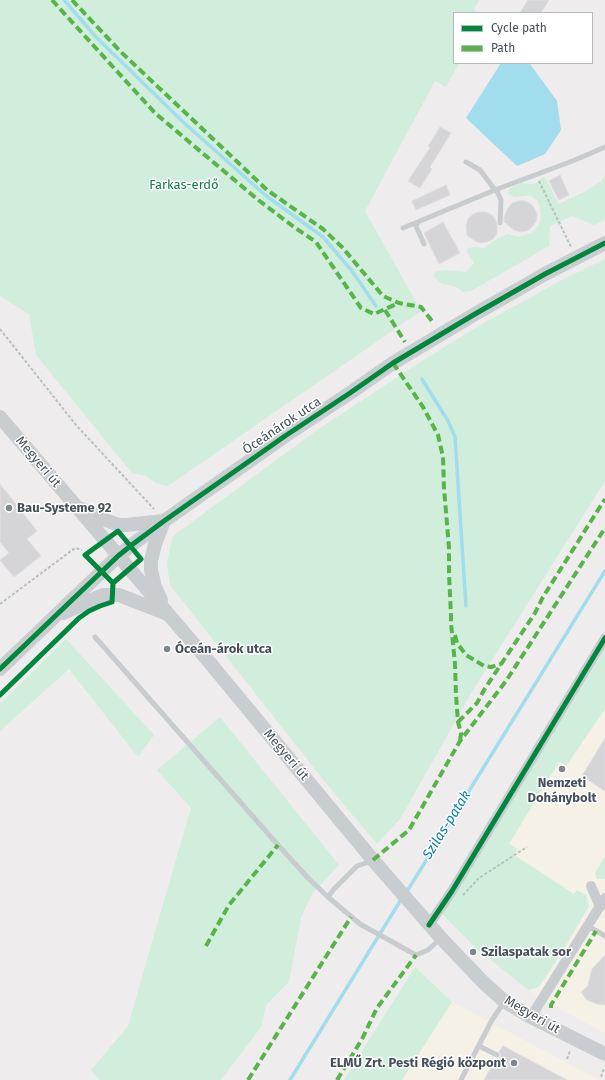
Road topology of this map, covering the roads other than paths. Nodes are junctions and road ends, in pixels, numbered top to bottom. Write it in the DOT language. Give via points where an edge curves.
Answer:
graph roads {
  1 [pos="605,147"];
  2 [pos="466,162"];
  3 [pos="496,190"];
  4 [pos="418,222"];
  5 [pos="500,223"];
  6 [pos="403,228"];
  7 [pos="605,242"];
  8 [pos="424,244"];
  9 [pos="0,417"];
  10 [pos="70,499"];
  11 [pos="164,521"];
  12 [pos="118,556"];
  13 [pos="168,614"];
  14 [pos="54,617"];
  15 [pos="95,637"];
  16 [pos="605,638"];
  17 [pos="0,668"];
  18 [pos="373,860"];
  19 [pos="591,886"];
  20 [pos="328,896"];
  21 [pos="603,905"];
  22 [pos="425,920"];
  23 [pos="588,926"];
  24 [pos="605,936"];
  25 [pos="441,938"];
  26 [pos="504,1001"];
  27 [pos="531,1017"];
  28 [pos="479,1046"];
  29 [pos="497,1054"];
  30 [pos="605,1061"];
  31 [pos="461,1080"];
  1 -- 3 [label="lane"];
  2 -- 3 [label="lane" via="480,170"];
  3 -- 4 [label="lane"];
  3 -- 5 [label="lane" via="501,200"];
  4 -- 6 [label="lane"];
  4 -- 8 [label="lane" via="416,226"];
  7 -- 11 [label="main road, Óceánárok utca" via="475,314 393,364"];
  9 -- 10 [label="main road, Megyeri út"];
  10 -- 11 [label="main road" via="84,511 119,525"];
  10 -- 12 [label="main road, Megyeri út"];
  11 -- 12 [label="main road, Óceánárok utca"];
  11 -- 13 [label="main road" via="151,558 151,570 155,587"];
  12 -- 13 [label="main road, Megyeri út"];
  12 -- 14 [label="main road, Óceánárok utca"];
  13 -- 14 [label="main road" via="119,595 103,595"];
  13 -- 18 [label="main road, Megyeri út"];
  14 -- 17 [label="main road, Óceánárok utca"];
  15 -- 20 [label="lane" via="308,878"];
  16 -- 22 [label="street" via="452,890"];
  18 -- 20 [label="lane" via="357,866"];
  18 -- 22 [label="main road, Megyeri út"];
  19 -- 21 [label="street"];
  20 -- 25 [label="lane" via="360,924 416,955 428,950"];
  21 -- 23 [label="street"];
  22 -- 25 [label="main road, Megyeri út"];
  23 -- 24 [label="lane"];
  23 -- 27 [label="street"];
  25 -- 26 [label="main road, Megyeri út"];
  26 -- 27 [label="main road, Megyeri út"];
  26 -- 28 [label="lane"];
  27 -- 30 [label="main road, Megyeri út"];
  28 -- 29 [label="lane"];
  28 -- 31 [label="lane"];
}
